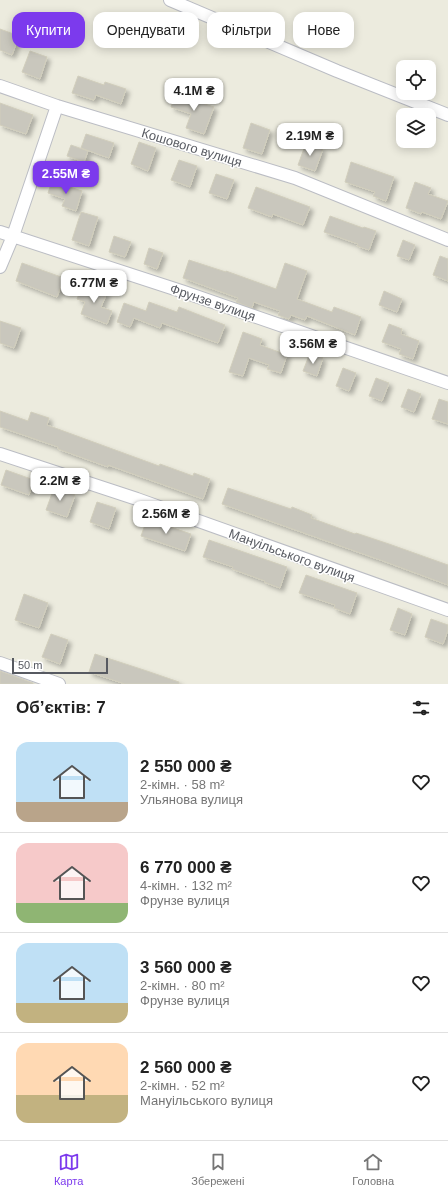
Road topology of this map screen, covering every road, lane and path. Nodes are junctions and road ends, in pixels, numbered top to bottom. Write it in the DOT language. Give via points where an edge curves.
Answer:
graph roads {
  1 [pos="170,0"];
  2 [pos="0,86"];
  3 [pos="57,106"];
  4 [pos="448,115"];
  5 [pos="0,232"];
  6 [pos="13,236"];
  7 [pos="448,240"];
  8 [pos="0,267"];
  9 [pos="448,383"];
  10 [pos="0,454"];
  11 [pos="448,610"];
  12 [pos="0,664"];
  13 [pos="59,684"];
  1 -- 4 [label="street" via="336,71"];
  2 -- 3 [label="street, Кошового вулиця"];
  3 -- 6 [label="street"];
  3 -- 7 [label="street, Кошового вулиця" via="295,178"];
  5 -- 6 [label="street, Фрунзе вулиця"];
  6 -- 8 [label="street"];
  6 -- 9 [label="street, Фрунзе вулиця"];
  10 -- 11 [label="street, Мануільського вулиця" via="137,499"];
  12 -- 13 [label="street"];
}
